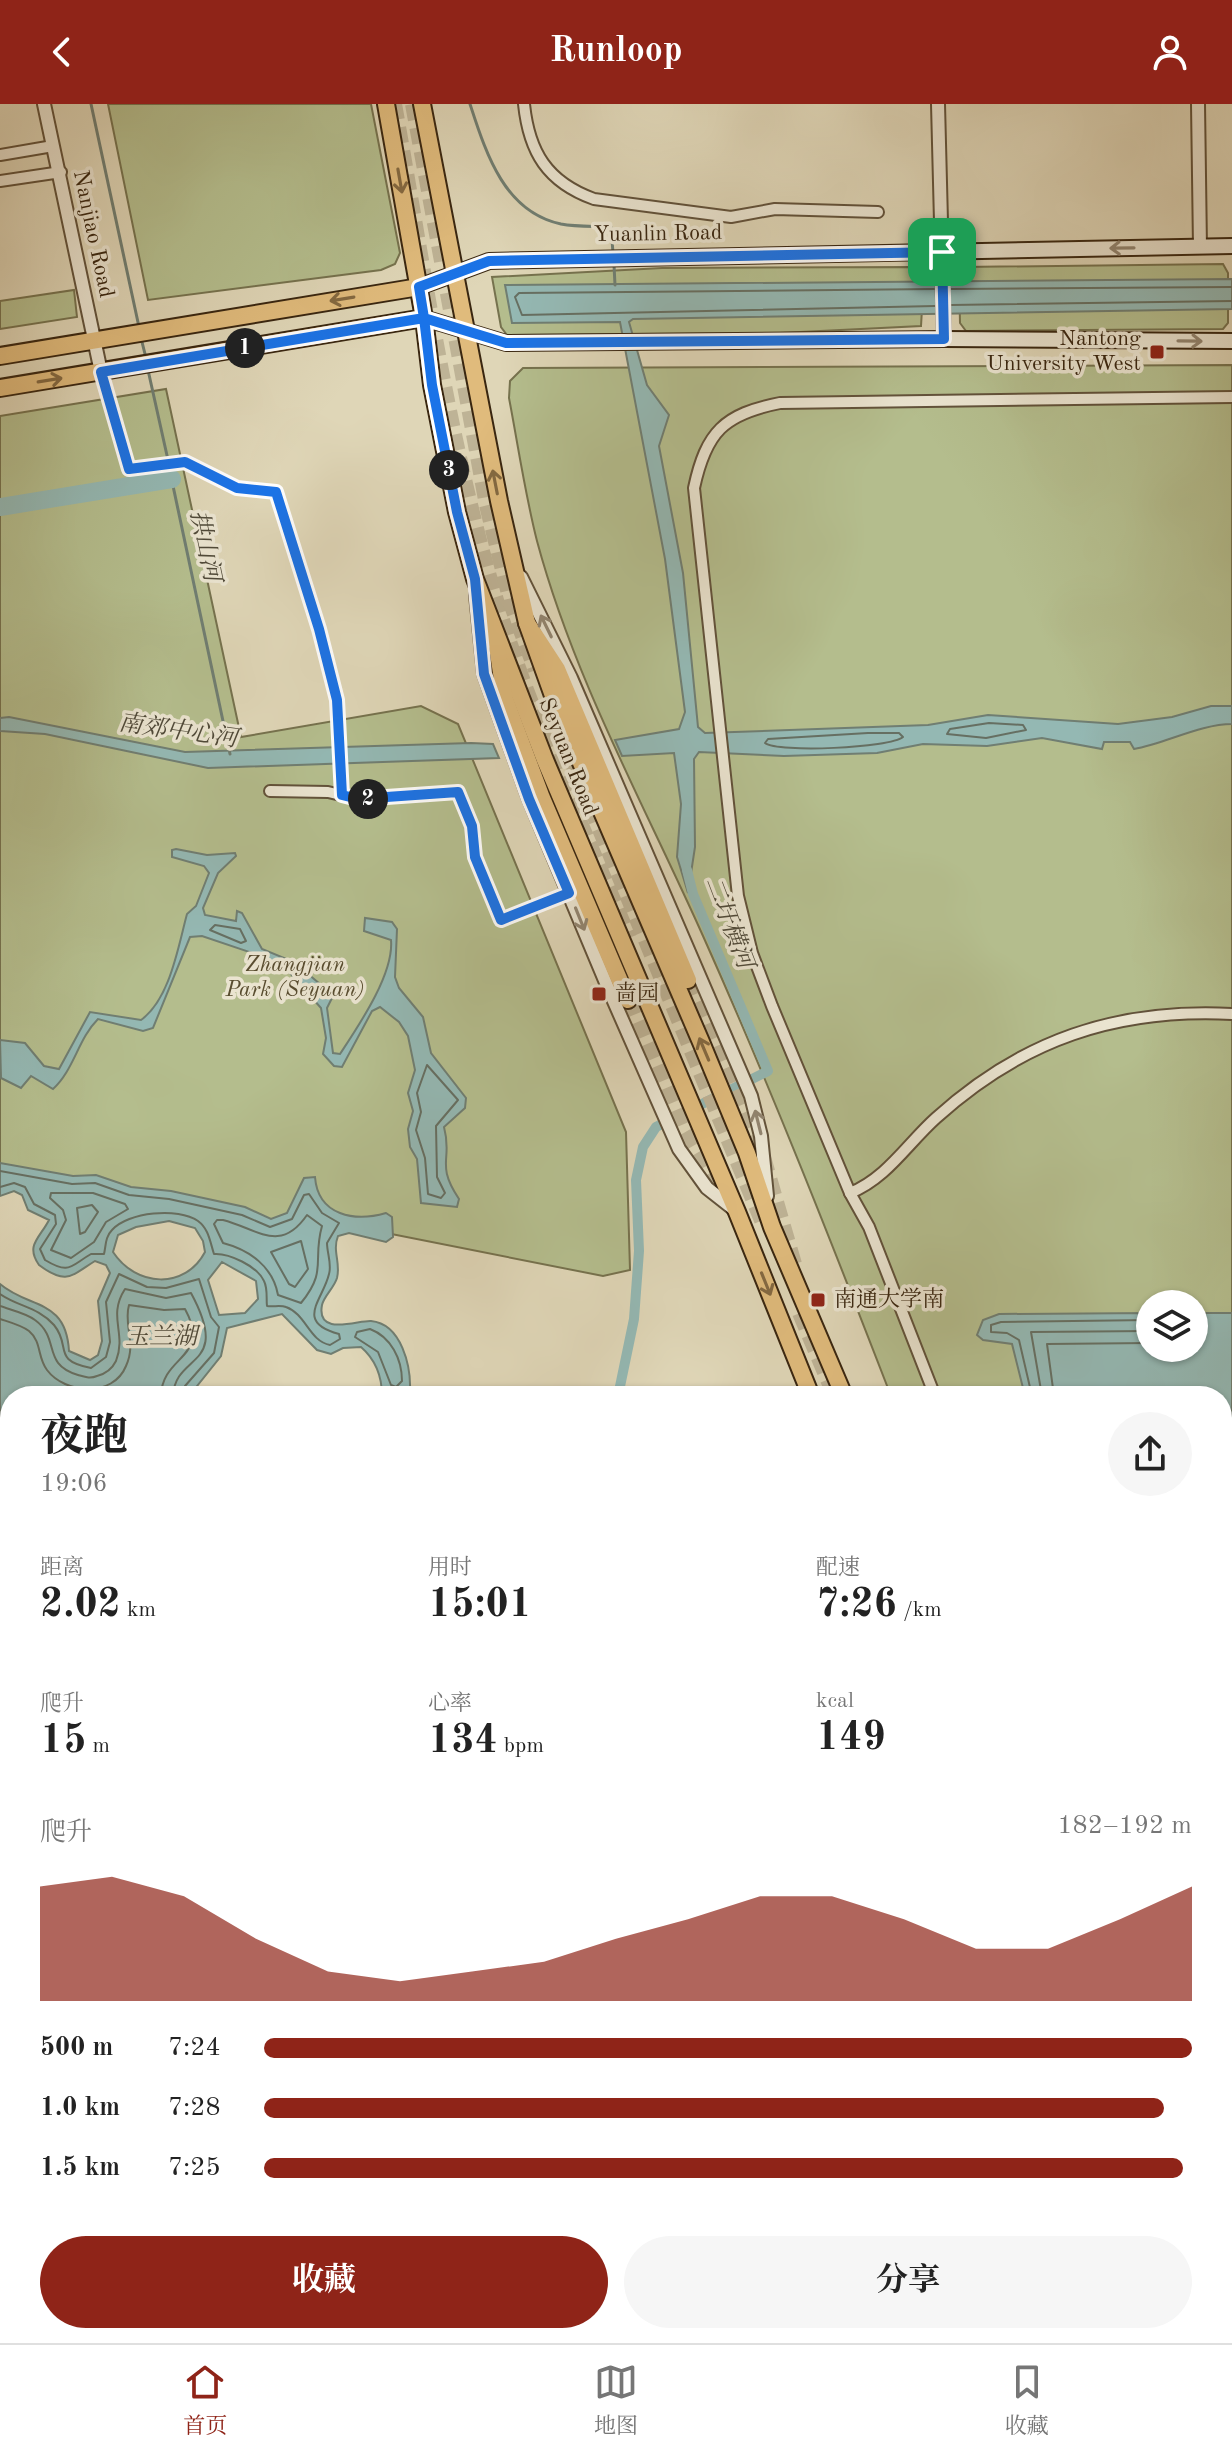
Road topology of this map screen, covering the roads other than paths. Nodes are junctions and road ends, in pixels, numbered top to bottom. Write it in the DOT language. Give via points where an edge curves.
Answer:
graph roads {
  1 [pos="44,104"];
  2 [pos="386,104"];
  3 [pos="422,104"];
  4 [pos="524,104"];
  5 [pos="938,104"];
  6 [pos="1198,104"];
  7 [pos="53,146"];
  8 [pos="0,155"];
  9 [pos="61,172"];
  10 [pos="0,181"];
  11 [pos="878,212"];
  12 [pos="1232,246"];
  13 [pos="1200,247"];
  14 [pos="942,252"];
  15 [pos="455,275"];
  16 [pos="419,287"];
  17 [pos="424,318"];
  18 [pos="465,330"];
  19 [pos="944,339"];
  20 [pos="95,340"];
  21 [pos="1232,341"];
  22 [pos="0,356"];
  23 [pos="101,372"];
  24 [pos="0,388"];
  25 [pos="1232,397"];
  26 [pos="512,558"];
  27 [pos="475,579"];
  28 [pos="527,623"];
  29 [pos="495,633"];
  30 [pos="270,791"];
  31 [pos="342,795"];
  32 [pos="569,893"];
  33 [pos="688,980"];
  34 [pos="628,1000"];
  35 [pos="1232,1014"];
  36 [pos="850,1193"];
  37 [pos="737,1212"];
  38 [pos="772,1227"];
  39 [pos="807,1386"];
  40 [pos="840,1386"];
  41 [pos="931,1386"];
  1 -- 7 [label="street, Nanjiao Road"];
  2 -- 16 [label="main road, Seyuan Road, one-way"];
  3 -- 15 [label="main road, Seyuan Road"];
  4 -- 11 [label="street" via="527,133 549,174 594,199 731,217 775,209"];
  5 -- 14 [label="street"];
  6 -- 13 [label="street"];
  7 -- 8 [label="street"];
  7 -- 9 [label="street, Nanjiao Road"];
  9 -- 10 [label="street"];
  9 -- 20 [label="street, Nanjiao Road"];
  12 -- 13 [label="main road, Yuanlin Road"];
  13 -- 14 [label="main road, Yuanlin Road, one-way"];
  14 -- 15 [label="main road, Yuanlin Road" via="489,261"];
  14 -- 19 [label="street"];
  15 -- 16 [label="main road, Yuanlin Road"];
  15 -- 18 [label="main road, Seyuan Road"];
  16 -- 17 [label="main road, Seyuan Road"];
  16 -- 20 [label="main road, Yuanlin Road, one-way"];
  17 -- 18 [label="main road"];
  17 -- 23 [label="main road"];
  17 -- 27 [label="main road, Seyuan Road" via="448,469"];
  18 -- 19 [label="main road" via="506,343"];
  26 -- 18 [label="main road, Seyuan Road, one-way"];
  19 -- 21 [label="main road, one-way"];
  20 -- 22 [label="main road, Yuanlin Road"];
  20 -- 23 [label="street, Nanjiao Road"];
  24 -- 23 [label="main road, one-way"];
  23 -- 31 [label="street" via="129,469 185,462 237,488 276,492 337,700"];
  25 -- 36 [label="street" via="780,403 752,409 718,428 701,455 694,488 738,896 752,953"];
  26 -- 28 [label="main road, Seyuan Road"];
  38 -- 26 [label="street, one-way" via="751,1096 571,678"];
  27 -- 29 [label="main road, Seyuan Road"];
  27 -- 32 [label="street" via="484,674"];
  28 -- 33 [label="main road" via="557,669"];
  38 -- 28 [label="main road, Seyuan Road, one-way" via="747,1153 557,707"];
  29 -- 34 [label="main road" via="505,699"];
  29 -- 37 [label="main road, Seyuan Road"];
  30 -- 31 [label="street"];
  31 -- 32 [label="street" via="358,799 458,792 472,826 475,857 501,920"];
  32 -- 37 [label="street, one-way" via="679,1149 707,1188"];
  35 -- 36 [label="street" via="1126,1017 1031,1051 984,1076 873,1184"];
  36 -- 41 [label="street" via="869,1227"];
  37 -- 39 [label="main road, Seyuan Road, one-way"];
  38 -- 40 [label="main road, Seyuan Road"];
}
